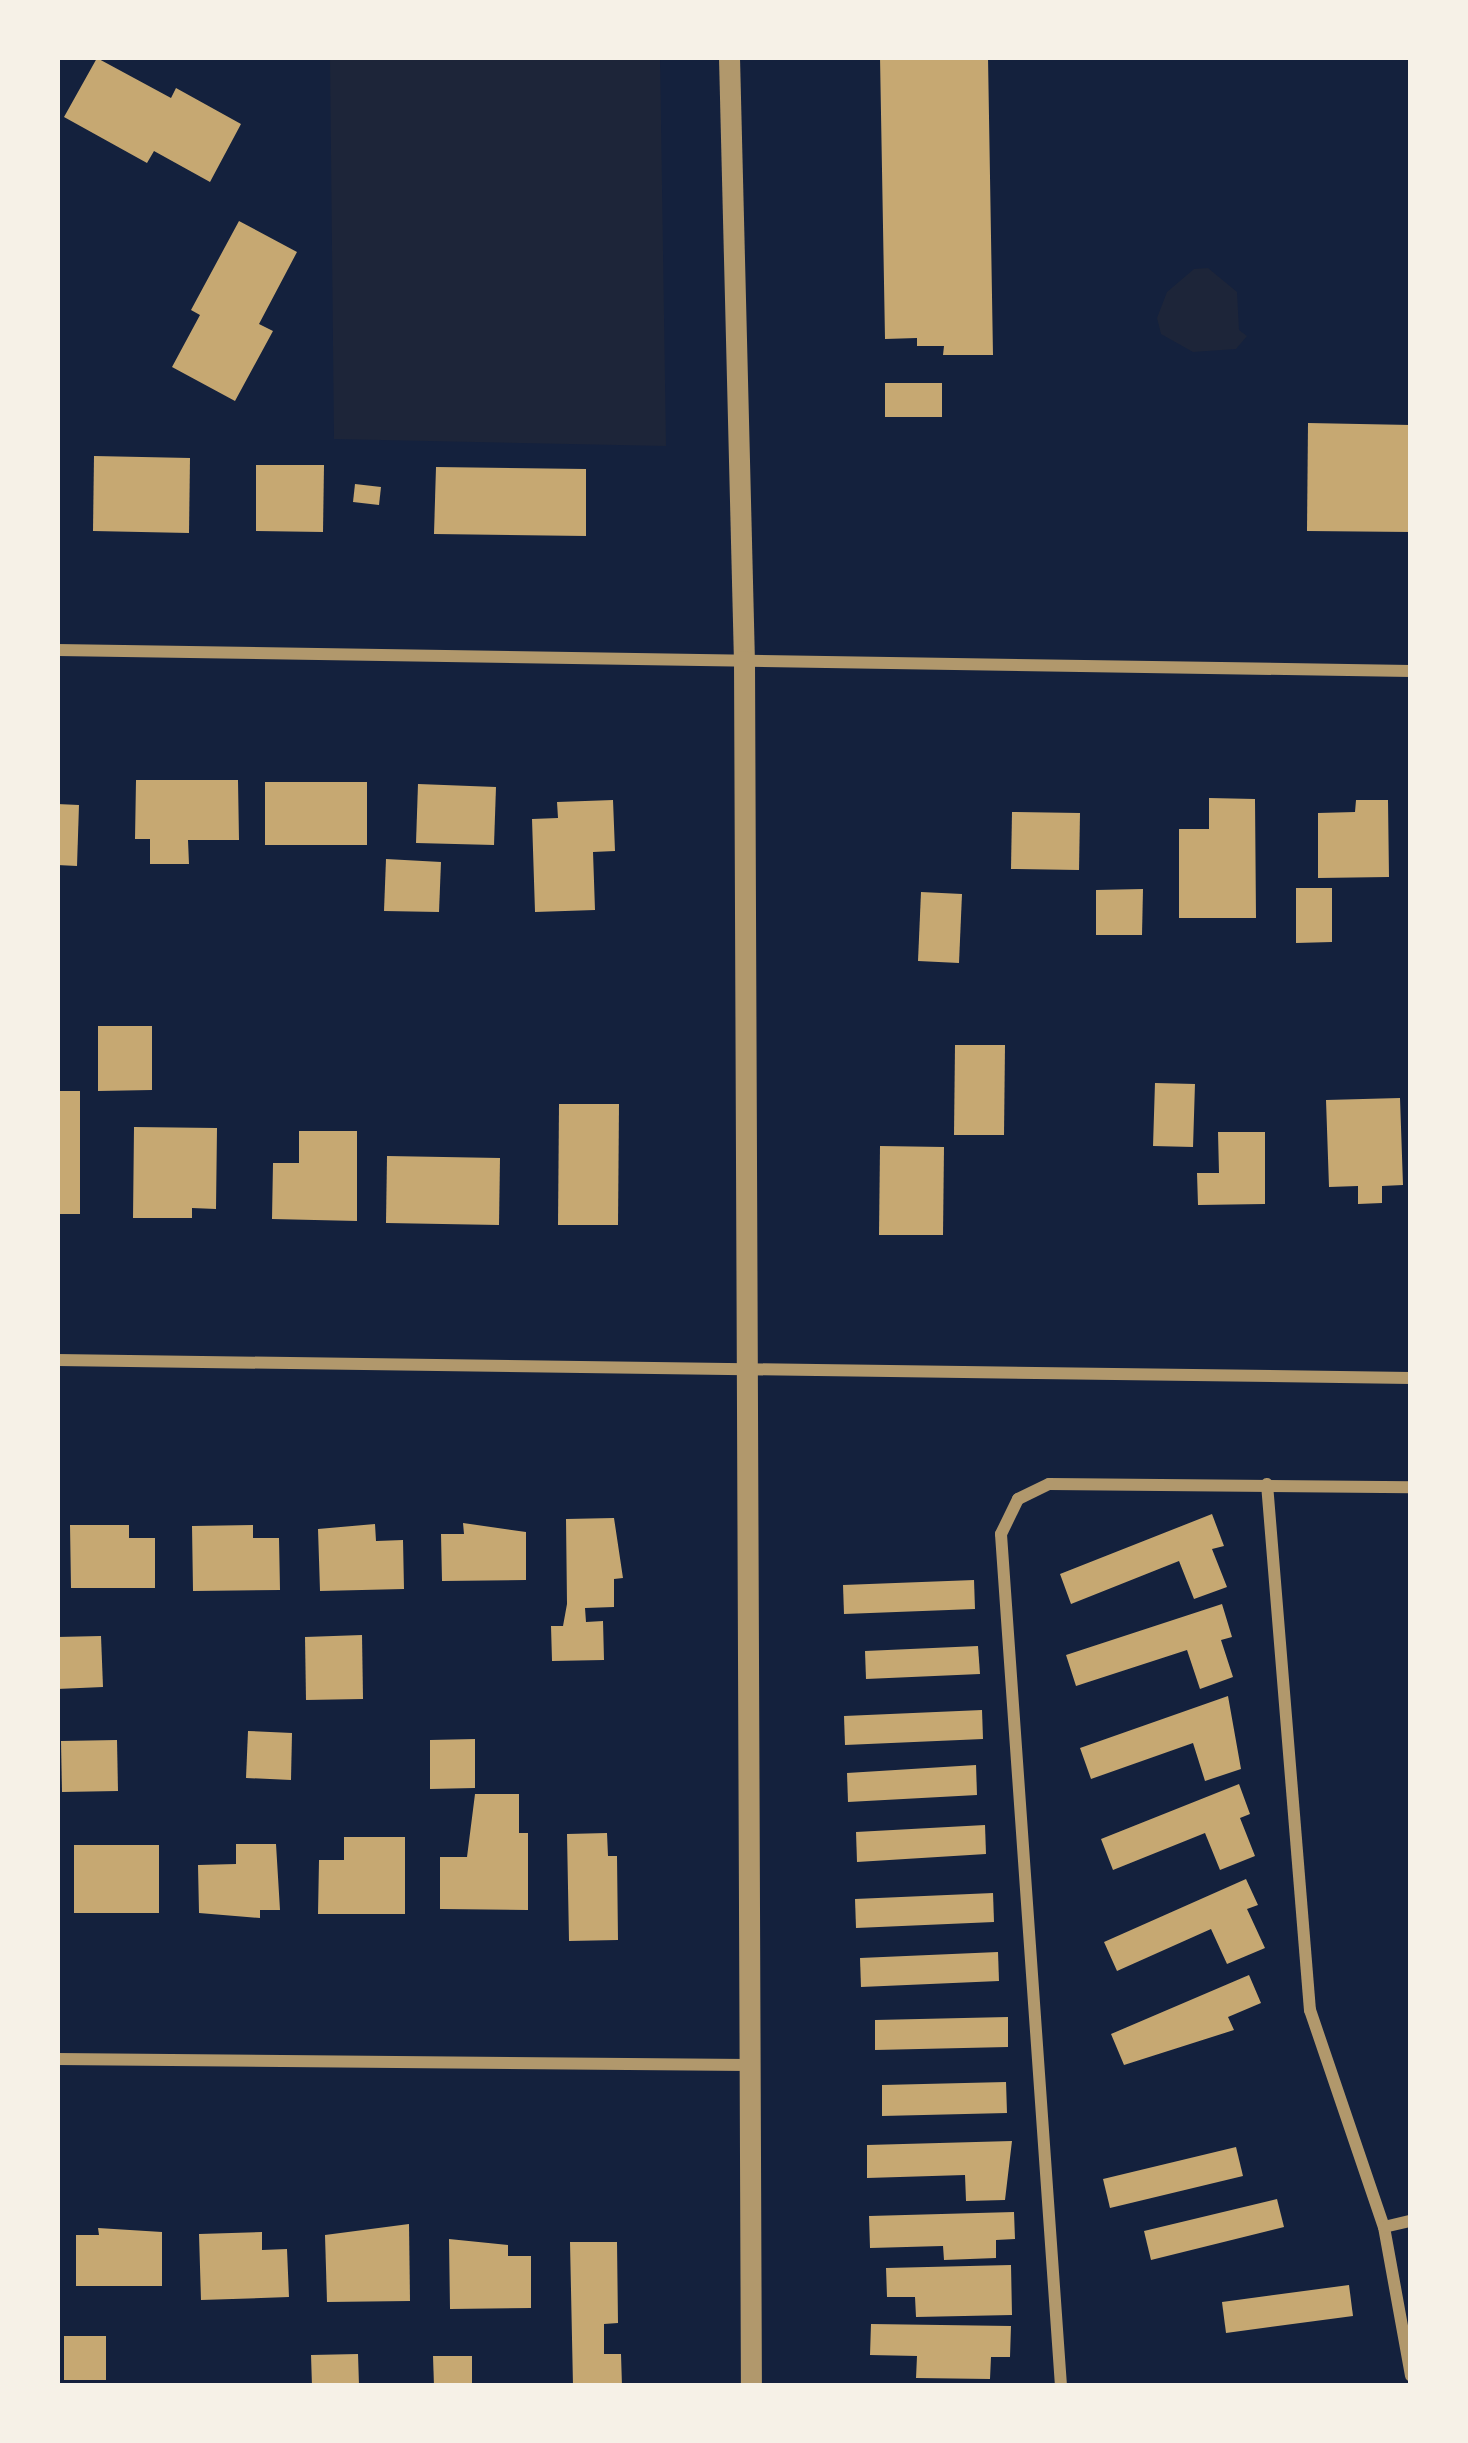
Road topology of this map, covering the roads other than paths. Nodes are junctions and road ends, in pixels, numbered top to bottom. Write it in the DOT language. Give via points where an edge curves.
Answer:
graph roads {
  1 [pos="729,57"];
  2 [pos="57,650"];
  3 [pos="744,662"];
  4 [pos="1411,671"];
  5 [pos="57,1360"];
  6 [pos="746,1371"];
  7 [pos="1411,1378"];
  8 [pos="1267,1484"];
  9 [pos="1411,1487"];
  10 [pos="57,2059"];
  11 [pos="748,2065"];
  12 [pos="1411,2221"];
  13 [pos="1384,2227"];
  14 [pos="1411,2376"];
  15 [pos="752,2386"];
  16 [pos="1061,2386"];
  1 -- 3 [label="street"];
  2 -- 3 [label="street"];
  3 -- 4 [label="street"];
  3 -- 6 [label="street"];
  5 -- 6 [label="street"];
  6 -- 7 [label="street"];
  6 -- 11 [label="street"];
  8 -- 9 [label="street"];
  8 -- 13 [label="street" via="1310,2010"];
  8 -- 16 [label="street" via="1049,1484 1018,1499 1001,1534"];
  10 -- 11 [label="street"];
  11 -- 15 [label="street"];
  12 -- 13 [label="street"];
  13 -- 14 [label="street"];
}
